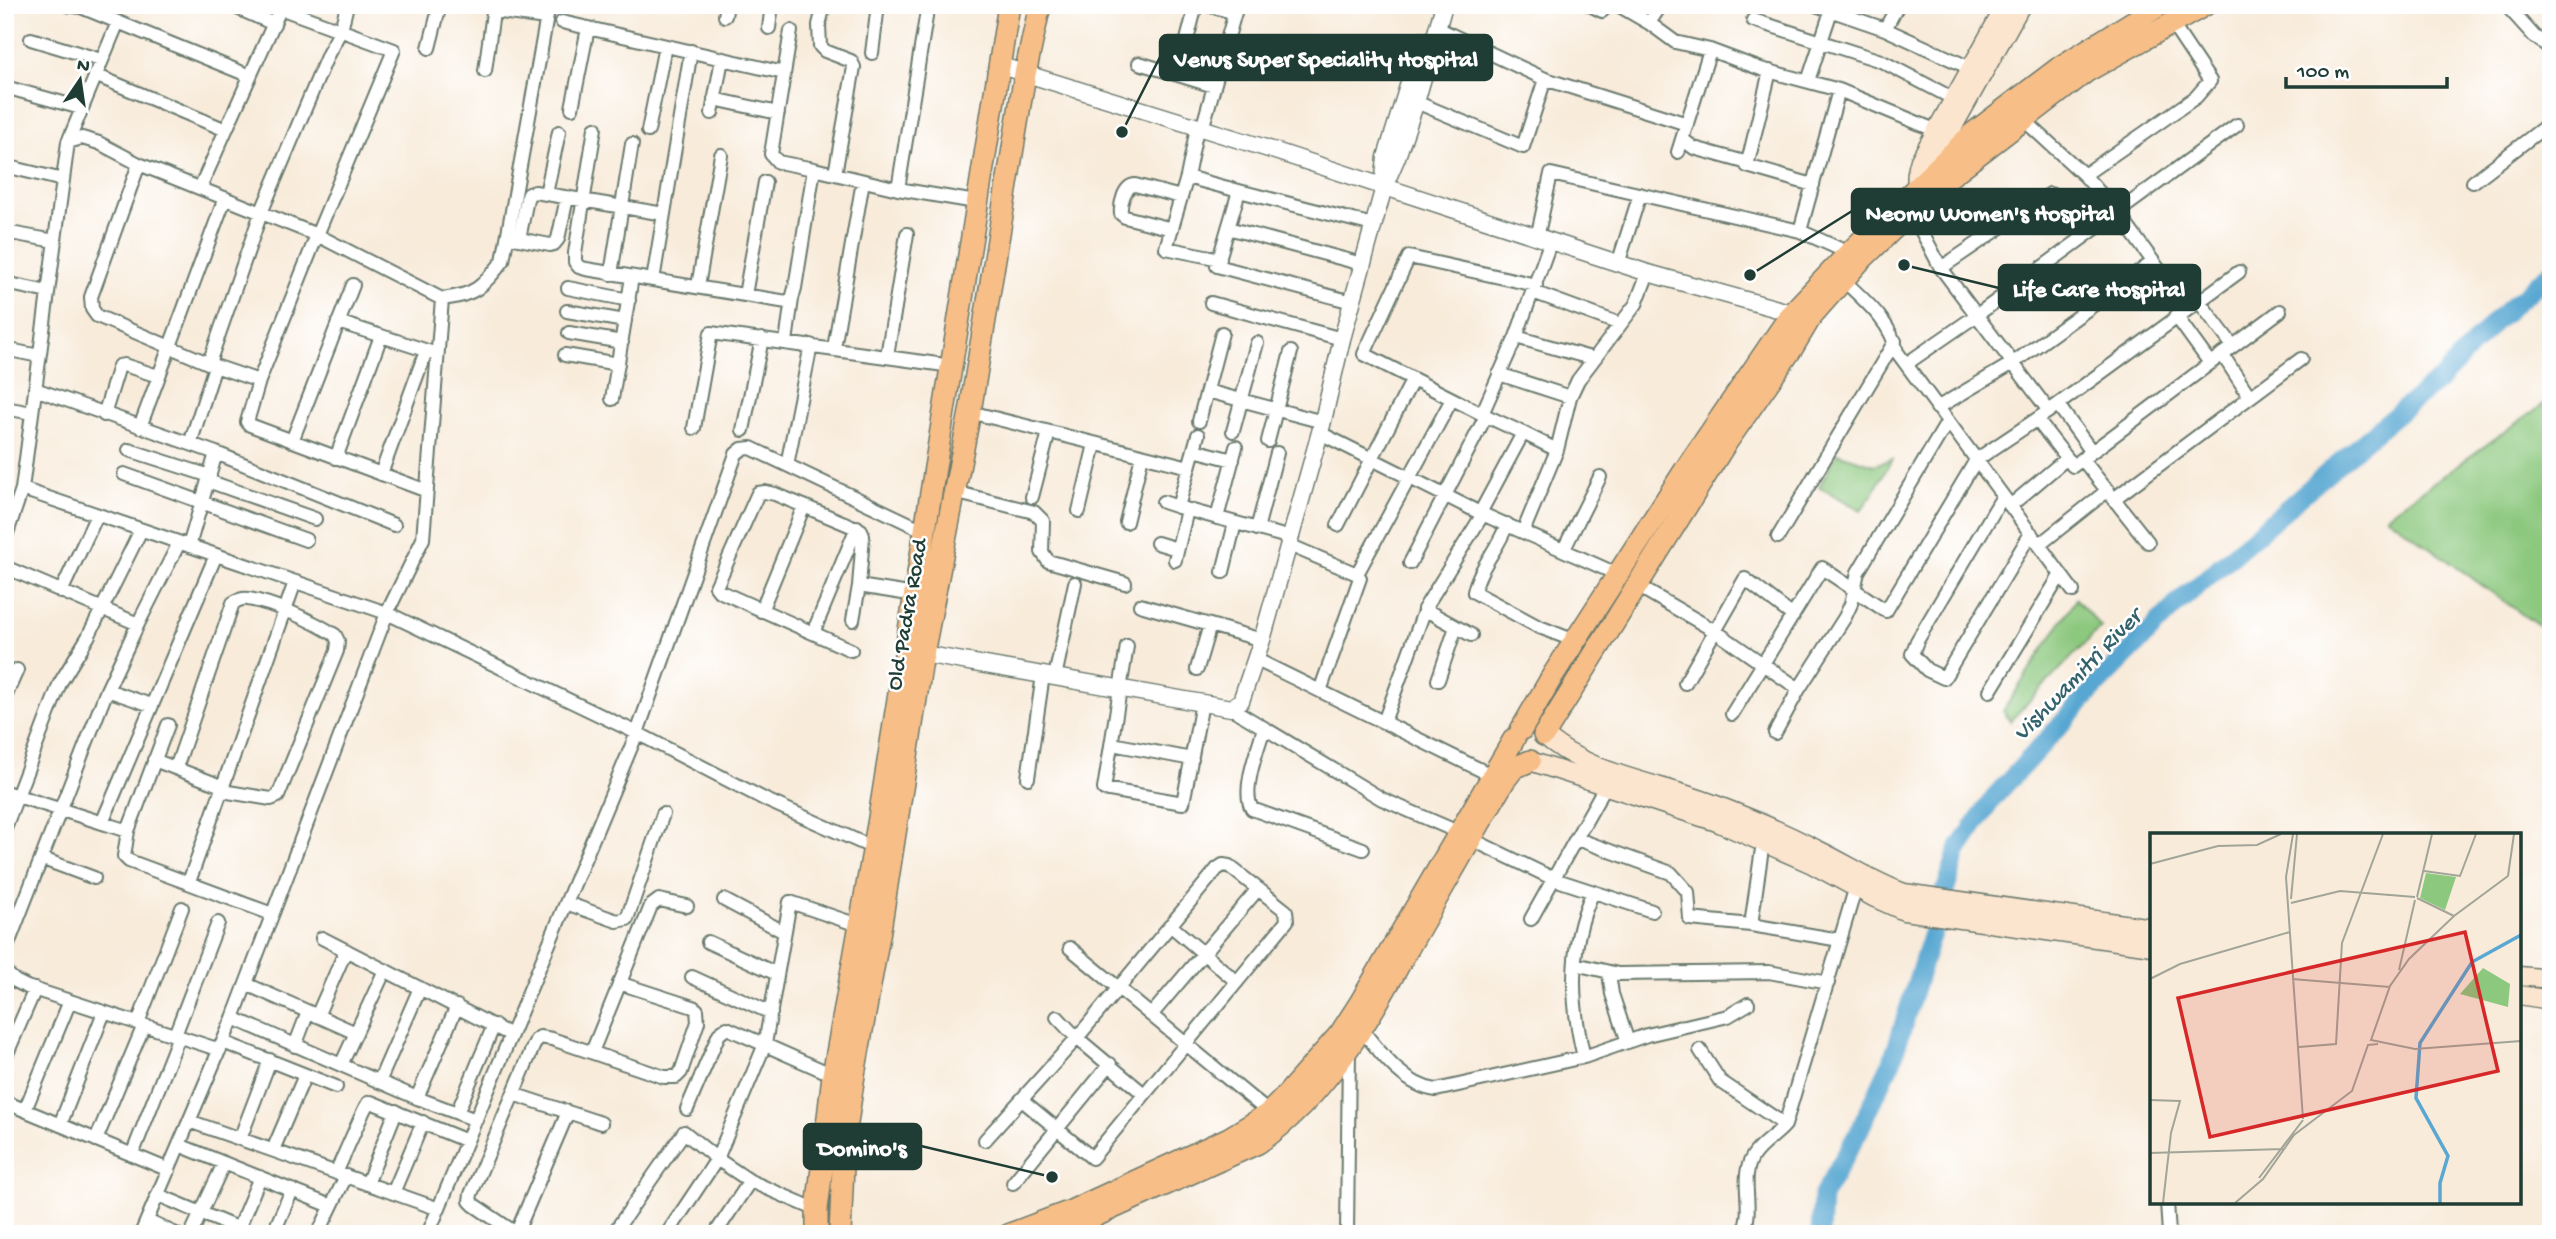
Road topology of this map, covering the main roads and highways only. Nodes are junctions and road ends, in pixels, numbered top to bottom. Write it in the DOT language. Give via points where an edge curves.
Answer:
graph roads {
  1 [pos="1009,5"];
  2 [pos="1040,5"];
  3 [pos="2006,5"];
  4 [pos="2021,5"];
  5 [pos="2160,5"];
  6 [pos="2205,5"];
  7 [pos="1924,192"];
  8 [pos="1838,275"];
  9 [pos="1627,580"];
  10 [pos="1517,734"];
  11 [pos="1544,735"];
  12 [pos="1530,761"];
  13 [pos="1497,778"];
  14 [pos="882,852"];
  15 [pos="1858,880"];
  16 [pos="2009,918"];
  17 [pos="2150,928"];
  18 [pos="2150,946"];
  19 [pos="2521,976"];
  20 [pos="2551,979"];
  21 [pos="2521,995"];
  22 [pos="2551,1000"];
  23 [pos="1277,1119"];
  24 [pos="1077,1229"];
  25 [pos="817,1234"];
  26 [pos="840,1234"];
  27 [pos="1010,1234"];
  28 [pos="1055,1234"];
  1 -- 14 [label="main road, Old Padra Road" via="915,595"];
  2 -- 14 [label="main road, Old Padra Road" via="970,412"];
  3 -- 7 [label="main road" via="1920,160 1916,175"];
  4 -- 7 [label="main road" via="1946,139"];
  5 -- 7 [label="main road" via="2060,67 1972,134"];
  6 -- 7 [label="main road" via="2087,71"];
  7 -- 8 [label="main road"];
  7 -- 8 [label="main road" via="1849,253"];
  8 -- 9 [label="main road" via="1689,464"];
  9 -- 10 [label="main road" via="1575,641"];
  9 -- 11 [label="main road"];
  10 -- 11 [label="main road" via="1531,727"];
  10 -- 12 [label="main road" via="1516,754"];
  10 -- 13 [label="main road"];
  11 -- 12 [label="main road" via="1546,751"];
  11 -- 15 [label="main road" via="1588,762 1714,804 1818,849"];
  12 -- 13 [label="main road"];
  12 -- 15 [label="main road" via="1717,821"];
  13 -- 23 [label="main road" via="1351,1031"];
  14 -- 25 [label="main road, Old Padra Road" via="860,926 833,1075"];
  14 -- 26 [label="main road, Old Padra Road" via="844,1144"];
  15 -- 16 [label="main road" via="1904,902"];
  16 -- 17 [label="main road"];
  16 -- 18 [label="main road"];
  19 -- 20 [label="main road"];
  21 -- 22 [label="main road"];
  23 -- 24 [label="main road" via="1246,1149"];
  23 -- 27 [label="main road"];
  24 -- 28 [label="main road"];
}
